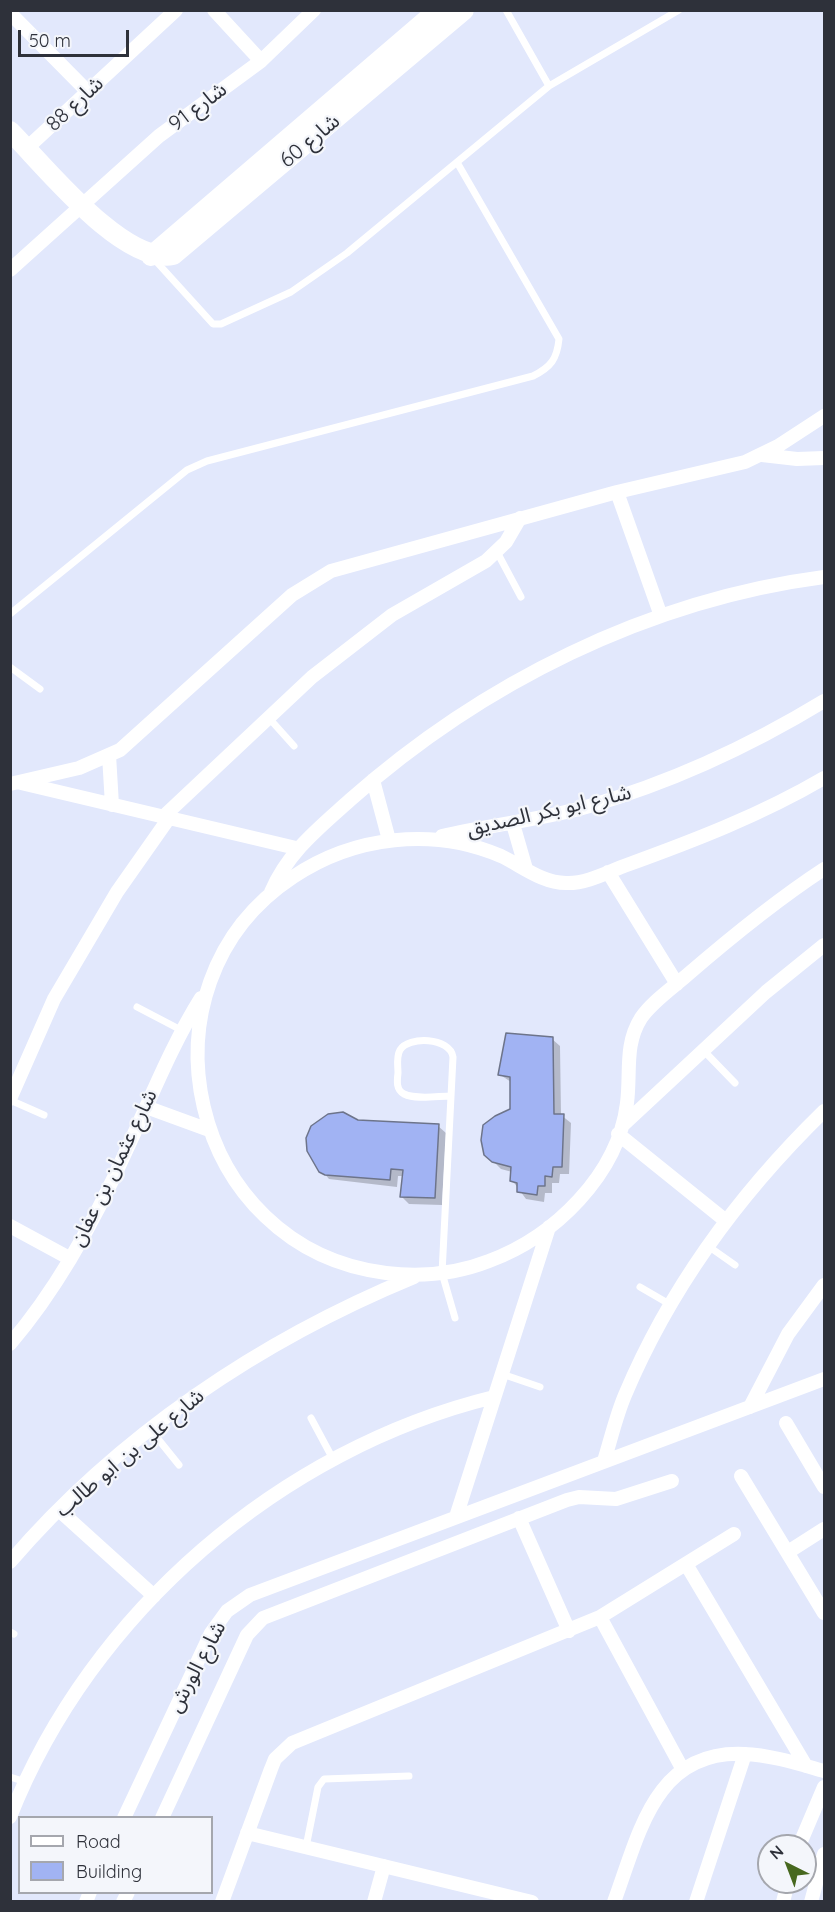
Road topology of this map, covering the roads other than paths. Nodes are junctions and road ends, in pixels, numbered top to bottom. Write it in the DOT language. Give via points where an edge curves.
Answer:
graph roads {
  1 [pos="176,10"];
  2 [pos="214,10"];
  3 [pos="314,10"];
  4 [pos="438,10"];
  5 [pos="464,10"];
  6 [pos="506,10"];
  7 [pos="679,10"];
  8 [pos="10,13"];
  9 [pos="261,61"];
  10 [pos="549,86"];
  11 [pos="88,92"];
  12 [pos="16,139"];
  13 [pos="458,164"];
  14 [pos="83,207"];
  15 [pos="151,256"];
  16 [pos="10,270"];
  17 [pos="825,416"];
  18 [pos="762,455"];
  19 [pos="825,458"];
  20 [pos="617,492"];
  21 [pos="520,518"];
  22 [pos="496,552"];
  23 [pos="825,577"];
  24 [pos="521,597"];
  25 [pos="10,614"];
  26 [pos="661,616"];
  27 [pos="10,667"];
  28 [pos="40,689"];
  29 [pos="825,701"];
  30 [pos="268,717"];
  31 [pos="294,746"];
  32 [pos="110,756"];
  33 [pos="825,778"];
  34 [pos="373,780"];
  35 [pos="14,783"];
  36 [pos="112,805"];
  37 [pos="166,818"];
  38 [pos="513,824"];
  39 [pos="433,839"];
  40 [pos="389,840"];
  41 [pos="296,848"];
  42 [pos="526,869"];
  43 [pos="825,869"];
  44 [pos="608,872"];
  45 [pos="270,895"];
  46 [pos="825,945"];
  47 [pos="677,984"];
  48 [pos="209,986"];
  49 [pos="137,1007"];
  50 [pos="181,1030"];
  51 [pos="703,1050"];
  52 [pos="735,1083"];
  53 [pos="451,1096"];
  54 [pos="10,1100"];
  55 [pos="146,1107"];
  56 [pos="825,1111"];
  57 [pos="44,1115"];
  58 [pos="209,1130"];
  59 [pos="619,1131"];
  60 [pos="726,1221"];
  61 [pos="10,1226"];
  62 [pos="549,1227"];
  63 [pos="708,1246"];
  64 [pos="69,1258"];
  65 [pos="735,1265"];
  66 [pos="442,1273"];
  67 [pos="419,1275"];
  68 [pos="825,1285"];
  69 [pos="640,1287"];
  70 [pos="671,1305"];
  71 [pos="455,1318"];
  72 [pos="10,1344"];
  73 [pos="502,1374"];
  74 [pos="825,1379"];
  75 [pos="540,1387"];
  76 [pos="495,1397"];
  77 [pos="750,1407"];
  78 [pos="311,1418"];
  79 [pos="786,1423"];
  80 [pos="150,1430"];
  81 [pos="333,1459"];
  82 [pos="604,1461"];
  83 [pos="179,1464"];
  84 [pos="741,1476"];
  85 [pos="672,1481"];
  86 [pos="825,1487"];
  87 [pos="60,1511"];
  88 [pos="456,1517"];
  89 [pos="519,1518"];
  90 [pos="825,1529"];
  91 [pos="734,1534"];
  92 [pos="788,1552"];
  93 [pos="10,1562"];
  94 [pos="686,1564"];
  95 [pos="154,1596"];
  96 [pos="825,1613"];
  97 [pos="600,1617"];
  98 [pos="569,1631"];
  99 [pos="745,1754"];
  100 [pos="806,1766"];
  101 [pos="683,1770"];
  102 [pos="825,1771"];
  103 [pos="409,1776"];
  104 [pos="10,1777"];
  105 [pos="26,1782"];
  106 [pos="825,1787"];
  107 [pos="125,1816"];
  108 [pos="163,1816"];
  109 [pos="10,1817"];
  110 [pos="247,1833"];
  111 [pos="804,1834"];
  112 [pos="306,1847"];
  113 [pos="825,1854"];
  114 [pos="384,1866"];
  115 [pos="487,1896"];
  116 [pos="222,1902"];
  117 [pos="374,1902"];
  118 [pos="532,1902"];
  119 [pos="614,1902"];
  120 [pos="696,1902"];
  121 [pos="811,1902"];
  1 -- 11 [label="street, شارع 88"];
  2 -- 9 [label="street"];
  3 -- 9 [label="street, شارع 91"];
  4 -- 15 [label="street, شارع 60"];
  5 -- 15 [label="street, شارع 60" via="182,249 173,255"];
  6 -- 10 [label="lane"];
  7 -- 10 [label="lane"];
  8 -- 11 [label="street"];
  9 -- 14 [label="street, شارع 91" via="159,136"];
  10 -- 13 [label="lane"];
  11 -- 12 [label="street, شارع 88"];
  12 -- 14 [label="street"];
  13 -- 15 [label="lane" via="348,253 291,292 221,324 210,322"];
  13 -- 25 [label="lane" via="559,339 558,355 548,369 197,465"];
  14 -- 15 [label="street" via="124,241"];
  14 -- 16 [label="street, شارع 91"];
  17 -- 18 [label="street"];
  18 -- 19 [label="street"];
  18 -- 20 [label="street" via="728,467"];
  20 -- 21 [label="street"];
  20 -- 26 [label="street"];
  21 -- 22 [label="street"];
  21 -- 32 [label="street" via="343,566 320,576 292,596 132,741"];
  22 -- 24 [label="lane"];
  22 -- 30 [label="street" via="474,569 392,615"];
  23 -- 26 [label="street" via="731,595"];
  26 -- 34 [label="street" via="535,671 435,733"];
  27 -- 28 [label="lane"];
  29 -- 38 [label="street, شارع ابو بكر الصديق" via="674,777 585,807"];
  30 -- 31 [label="lane"];
  30 -- 37 [label="street"];
  32 -- 35 [label="street" via="80,768"];
  32 -- 36 [label="street"];
  33 -- 44 [label="street" via="730,825"];
  34 -- 40 [label="street"];
  34 -- 41 [label="street"];
  35 -- 36 [label="street"];
  36 -- 37 [label="street"];
  37 -- 41 [label="street"];
  37 -- 54 [label="street" via="59,990"];
  38 -- 39 [label="street, شارع ابو بكر الصديق"];
  38 -- 42 [label="street"];
  39 -- 40 [label="street"];
  39 -- 42 [label="street" via="476,847"];
  40 -- 45 [label="street" via="325,858"];
  41 -- 45 [label="street"];
  42 -- 44 [label="street" via="546,880 567,883"];
  43 -- 47 [label="street" via="757,918"];
  44 -- 47 [label="street"];
  45 -- 48 [label="street" via="240,927"];
  46 -- 51 [label="street"];
  47 -- 59 [label="street" via="647,1011 635,1029 629,1051 627,1106"];
  48 -- 50 [label="street, شارع عثمان بن عفان"];
  48 -- 58 [label="street" via="202,1007 197,1051 200,1095"];
  49 -- 50 [label="lane"];
  50 -- 55 [label="street, شارع عثمان بن عفان"];
  51 -- 52 [label="lane"];
  51 -- 59 [label="street"];
  53 -- 53 [label="lane" via="453,1058 449,1046 441,1042 409,1042 403,1047 398,1054 397,1084 401,1092 410,1096"];
  53 -- 66 [label="lane"];
  54 -- 57 [label="lane"];
  55 -- 58 [label="street"];
  55 -- 64 [label="street, شارع عثمان بن عفان"];
  56 -- 60 [label="street" via="773,1164"];
  58 -- 67 [label="street" via="245,1194 293,1239 354,1266"];
  59 -- 60 [label="street"];
  59 -- 62 [label="street" via="590,1186"];
  60 -- 63 [label="street"];
  61 -- 64 [label="street"];
  62 -- 66 [label="street" via="504,1255"];
  62 -- 73 [label="street"];
  63 -- 65 [label="lane"];
  63 -- 70 [label="street"];
  64 -- 72 [label="street, شارع عثمان بن عفان" via="25,1328"];
  66 -- 67 [label="street"];
  66 -- 71 [label="lane"];
  67 -- 80 [label="street, شارع على بن ابو طالب" via="293,1333 214,1382"];
  68 -- 77 [label="street" via="788,1334"];
  69 -- 70 [label="lane"];
  70 -- 82 [label="street" via="624,1397"];
  73 -- 75 [label="lane"];
  73 -- 76 [label="street"];
  74 -- 77 [label="street, شارع الورش"];
  76 -- 81 [label="street" via="419,1419"];
  76 -- 88 [label="street"];
  77 -- 82 [label="street, شارع الورش"];
  78 -- 81 [label="lane"];
  79 -- 86 [label="street"];
  80 -- 83 [label="lane"];
  80 -- 87 [label="street, شارع على بن ابو طالب"];
  81 -- 95 [label="street" via="223,1532"];
  82 -- 88 [label="street, شارع الورش"];
  84 -- 92 [label="street"];
  85 -- 89 [label="street" via="616,1499 579,1497"];
  87 -- 93 [label="street, شارع على بن ابو طالب"];
  87 -- 95 [label="street"];
  88 -- 107 [label="street, شارع الورش" via="262,1589 227,1611 204,1645"];
  89 -- 98 [label="street"];
  89 -- 108 [label="street" via="257,1622 247,1635"];
  90 -- 92 [label="street"];
  91 -- 94 [label="street"];
  92 -- 96 [label="street"];
  94 -- 97 [label="street"];
  94 -- 100 [label="street"];
  95 -- 105 [label="street" via="115,1640 74,1697"];
  97 -- 98 [label="street"];
  97 -- 101 [label="street"];
  98 -- 110 [label="street" via="292,1743 275,1759"];
  99 -- 100 [label="street"];
  99 -- 101 [label="street" via="702,1760"];
  99 -- 120 [label="street"];
  100 -- 102 [label="street"];
  101 -- 119 [label="street" via="664,1786 649,1807"];
  103 -- 112 [label="lane" via="324,1779 318,1787"];
  104 -- 105 [label="lane"];
  105 -- 109 [label="street"];
  106 -- 111 [label="street"];
  110 -- 112 [label="street"];
  110 -- 116 [label="street"];
  112 -- 114 [label="street"];
  113 -- 121 [label="street"];
  114 -- 115 [label="street"];
  114 -- 117 [label="street"];
  115 -- 118 [label="street"];
}
